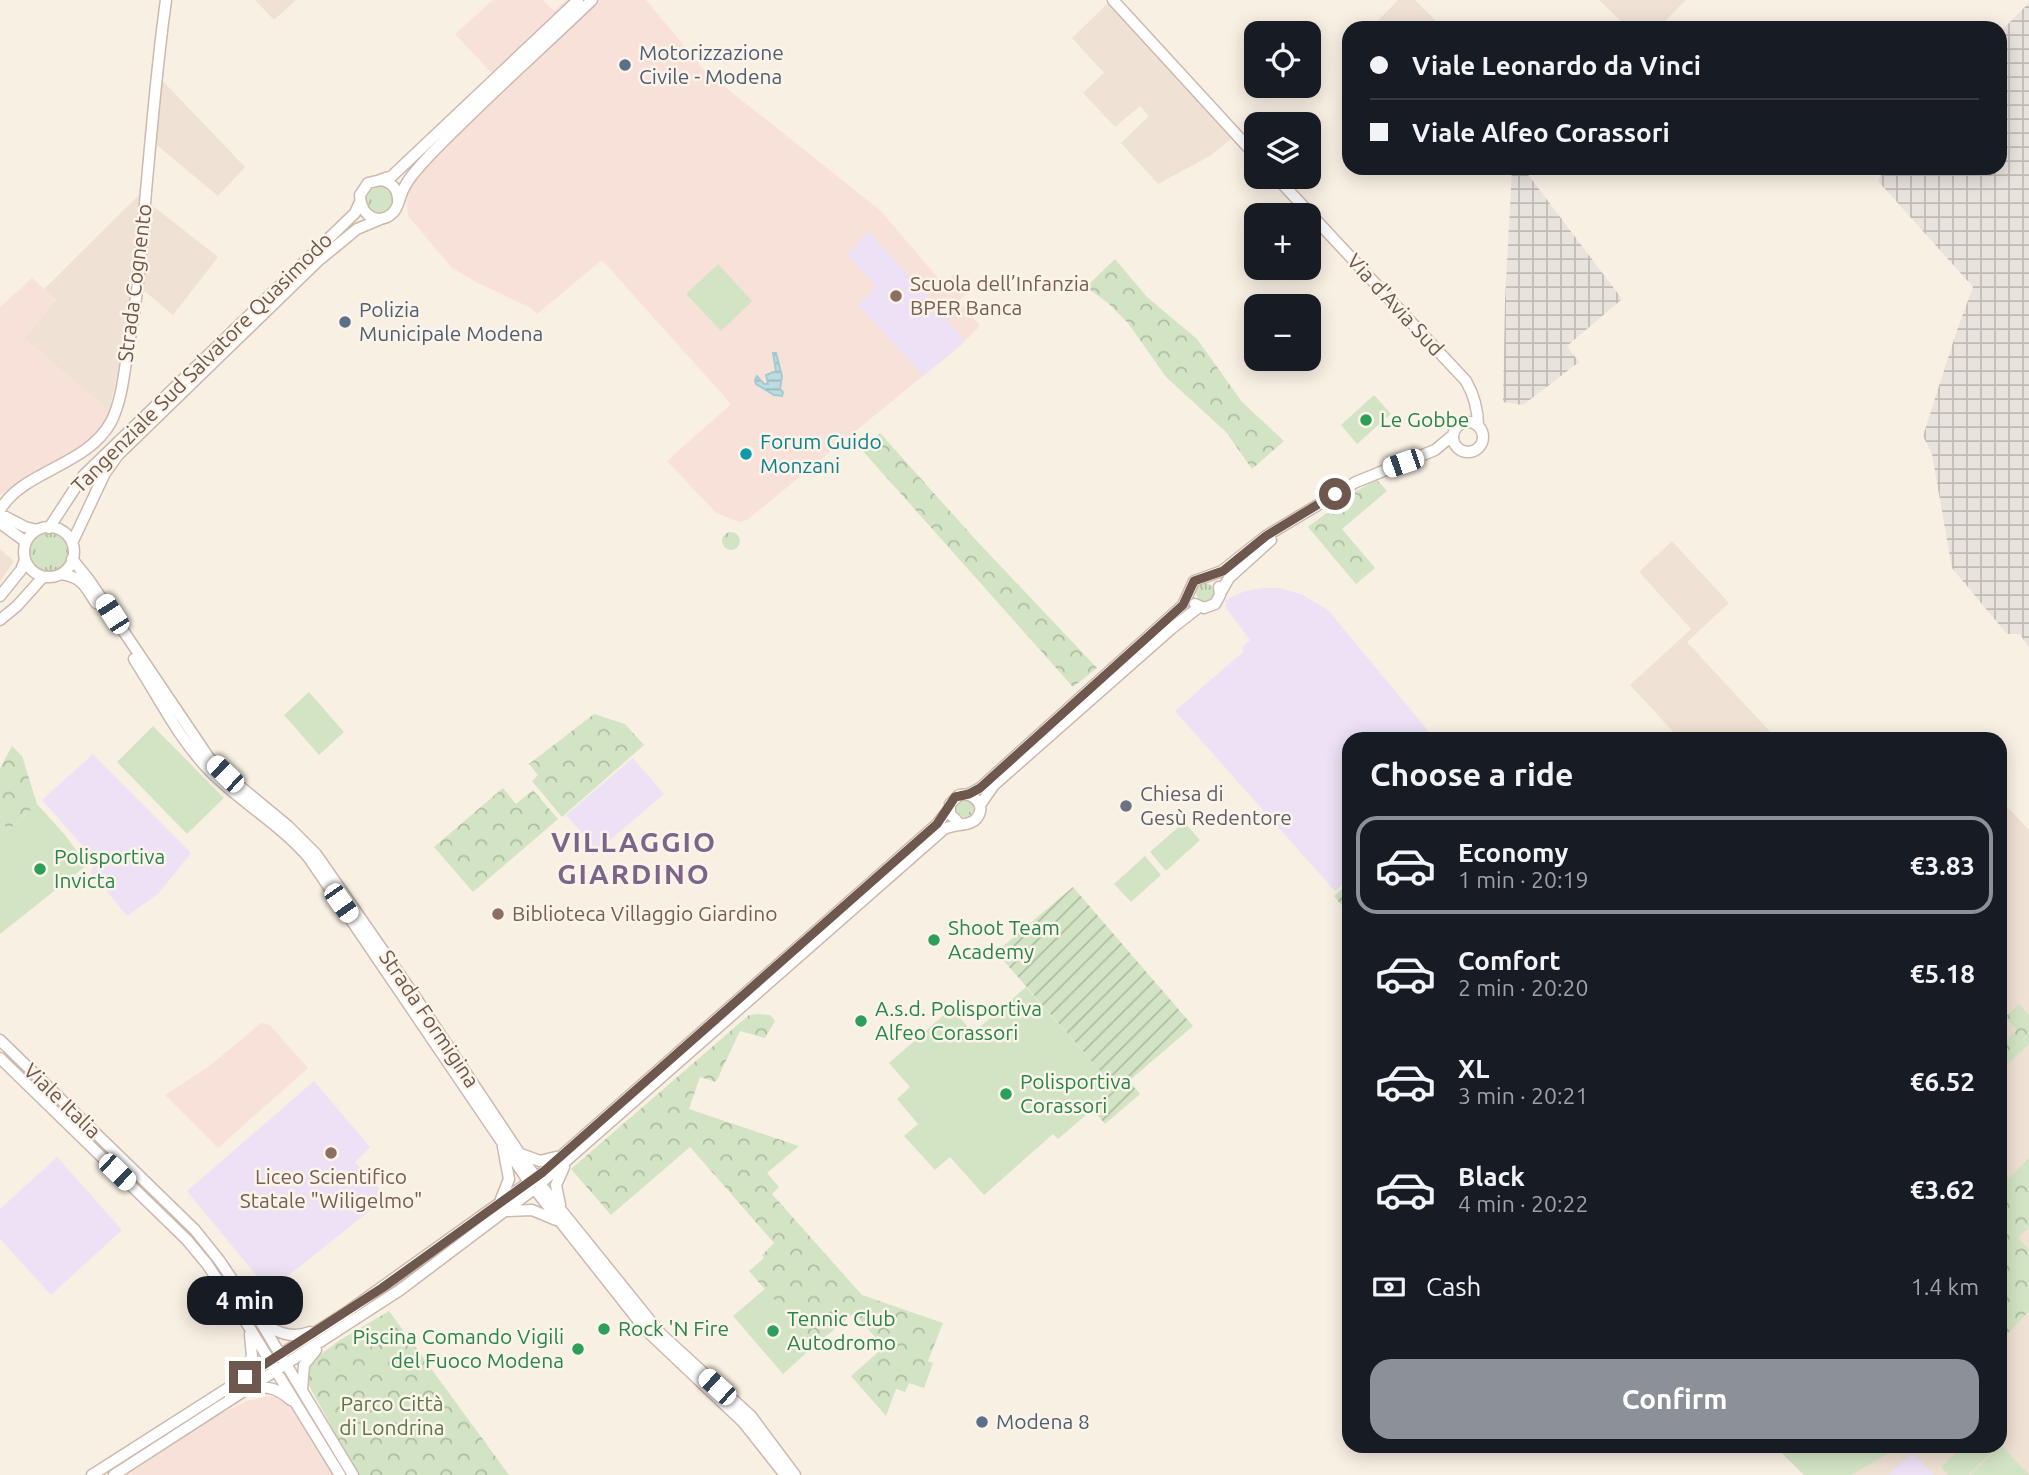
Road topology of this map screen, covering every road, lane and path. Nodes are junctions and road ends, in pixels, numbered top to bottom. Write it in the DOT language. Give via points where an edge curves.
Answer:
graph roads {
  1 [pos="166,0"];
  2 [pos="578,0"];
  3 [pos="592,0"];
  4 [pos="1113,0"];
  5 [pos="1244,143"];
  6 [pos="374,180"];
  7 [pos="1287,189"];
  8 [pos="360,202"];
  9 [pos="398,204"];
  10 [pos="381,219"];
  11 [pos="1475,407"];
  12 [pos="1467,422"];
  13 [pos="1478,426"];
  14 [pos="1453,435"];
  15 [pos="1458,448"];
  16 [pos="1435,450"];
  17 [pos="0,512"];
  18 [pos="0,523"];
  19 [pos="1290,524"];
  20 [pos="49,528"];
  21 [pos="37,530"];
  22 [pos="26,542"];
  23 [pos="72,543"];
  24 [pos="72,559"];
  25 [pos="25,560"];
  26 [pos="61,574"];
  27 [pos="43,577"];
  28 [pos="1209,577"];
  29 [pos="1221,592"];
  30 [pos="1190,593"];
  31 [pos="0,596"];
  32 [pos="1199,607"];
  33 [pos="0,620"];
  34 [pos="969,794"];
  35 [pos="980,805"];
  36 [pos="950,808"];
  37 [pos="959,823"];
  38 [pos="0,1040"];
  39 [pos="0,1058"];
  40 [pos="503,1143"];
  41 [pos="518,1152"];
  42 [pos="566,1157"];
  43 [pos="535,1183"];
  44 [pos="500,1208"];
  45 [pos="561,1218"];
  46 [pos="382,1288"];
  47 [pos="382,1302"];
  48 [pos="260,1321"];
  49 [pos="249,1327"];
  50 [pos="321,1329"];
  51 [pos="320,1343"];
  52 [pos="283,1359"];
  53 [pos="273,1365"];
  54 [pos="227,1389"];
  55 [pos="243,1390"];
  56 [pos="302,1390"];
  57 [pos="299,1406"];
  58 [pos="92,1475"];
  59 [pos="114,1475"];
  60 [pos="340,1475"];
  61 [pos="354,1475"];
  62 [pos="785,1475"];
  63 [pos="795,1475"];
  1 -- 17 [label="street, Strada Cognento" via="138,286 118,402 101,436 14,492"];
  2 -- 6 [label="street" via="392,176"];
  3 -- 9 [label="street" via="429,155 403,189"];
  4 -- 5 [label="street"];
  6 -- 8 [label="street" via="363,188"];
  6 -- 9 [label="street" via="393,185"];
  7 -- 11 [label="street, Via d'Avia Sud" via="1466,381"];
  8 -- 10 [label="street" via="365,213"];
  8 -- 20 [label="street, Tangenziale Sud Salvatore Quasimodo" via="355,213 83,476"];
  9 -- 10 [label="street" via="392,214"];
  10 -- 23 [label="street, Tangenziale Sud Salvatore Quasimodo" via="357,229 318,261 118,455 105,472"];
  11 -- 12 [label="street"];
  11 -- 13 [label="street, Via d'Avia Sud"];
  12 -- 13 [label="street"];
  12 -- 14 [label="street"];
  13 -- 15 [label="street" via="1483,436 1479,447 1469,452"];
  14 -- 15 [label="street"];
  14 -- 16 [label="street"];
  15 -- 16 [label="street"];
  16 -- 19 [label="street" via="1362,479"];
  17 -- 21 [label="street"];
  18 -- 22 [label="street"];
  19 -- 28 [label="street"];
  19 -- 29 [label="street" via="1229,578"];
  20 -- 21 [label="street"];
  20 -- 23 [label="street" via="62,532"];
  21 -- 22 [label="street"];
  22 -- 25 [label="street"];
  23 -- 24 [label="street"];
  24 -- 26 [label="street"];
  24 -- 41 [label="street, Strada Formigina" via="209,758 316,854"];
  25 -- 27 [label="street"];
  25 -- 31 [label="street"];
  26 -- 27 [label="street"];
  26 -- 40 [label="street, Strada Formigina" via="84,585 195,754 309,858"];
  27 -- 33 [label="street"];
  28 -- 29 [label="street"];
  28 -- 30 [label="street" via="1194,581"];
  29 -- 32 [label="street" via="1215,604"];
  30 -- 32 [label="street"];
  30 -- 34 [label="street" via="1183,605"];
  32 -- 35 [label="street" via="994,785"];
  34 -- 35 [label="street"];
  34 -- 36 [label="street" via="955,797"];
  35 -- 37 [label="street" via="975,821"];
  36 -- 37 [label="street"];
  36 -- 42 [label="street"];
  37 -- 42 [label="street" via="925,846"];
  38 -- 48 [label="street, Viale Italia" via="195,1230"];
  39 -- 49 [label="street, Viale Italia" via="187,1240"];
  40 -- 43 [label="street, Strada Formigina"];
  40 -- 44 [label="street" via="509,1179"];
  41 -- 42 [label="street" via="540,1161"];
  41 -- 43 [label="street, Strada Formigina"];
  42 -- 43 [label="street"];
  42 -- 45 [label="street" via="556,1185"];
  43 -- 44 [label="street"];
  43 -- 45 [label="street, Strada Formigina"];
  44 -- 45 [label="street"];
  44 -- 46 [label="street"];
  44 -- 47 [label="street"];
  45 -- 62 [label="street, Strada Formigina" via="654,1339 744,1422"];
  45 -- 63 [label="street, Strada Formigina" via="660,1334 751,1416"];
  46 -- 47 [label="street"];
  46 -- 50 [label="street"];
  47 -- 51 [label="street"];
  48 -- 50 [label="street" via="285,1335"];
  48 -- 52 [label="street, Viale Italia"];
  49 -- 53 [label="street, Viale Italia"];
  49 -- 54 [label="street" via="252,1357"];
  50 -- 52 [label="street"];
  51 -- 52 [label="street"];
  51 -- 56 [label="street" via="304,1364"];
  52 -- 53 [label="street"];
  52 -- 56 [label="street, Viale Italia"];
  53 -- 54 [label="street"];
  53 -- 55 [label="street"];
  53 -- 57 [label="street, Viale Italia"];
  54 -- 58 [label="street"];
  55 -- 57 [label="street" via="271,1387"];
  55 -- 59 [label="street"];
  56 -- 61 [label="street"];
  57 -- 60 [label="street, Viale Italia"];
}
